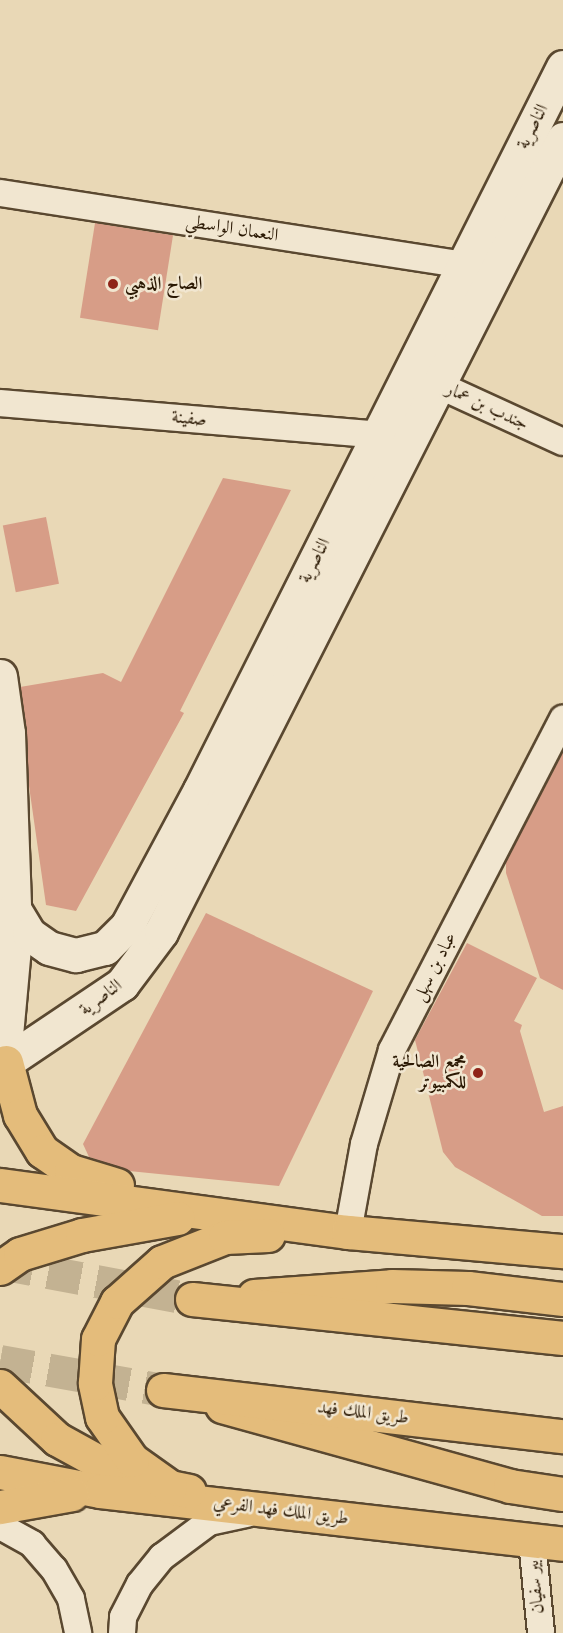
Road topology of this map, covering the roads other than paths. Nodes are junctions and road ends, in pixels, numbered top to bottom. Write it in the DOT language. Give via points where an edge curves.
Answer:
graph roads {
  1 [pos="563,67"];
  2 [pos="563,139"];
  3 [pos="0,192"];
  4 [pos="463,265"];
  5 [pos="410,372"];
  6 [pos="441,386"];
  7 [pos="0,403"];
  8 [pos="378,435"];
  9 [pos="563,442"];
  10 [pos="0,676"];
  11 [pos="563,718"];
  12 [pos="14,909"];
  13 [pos="3,1076"];
  14 [pos="0,1185"];
  15 [pos="211,1212"];
  16 [pos="348,1232"];
  17 [pos="563,1251"];
  18 [pos="0,1268"];
  19 [pos="563,1299"];
  20 [pos="563,1338"];
  21 [pos="0,1386"];
  22 [pos="563,1436"];
  23 [pos="0,1472"];
  24 [pos="99,1491"];
  25 [pos="563,1494"];
  26 [pos="162,1496"];
  27 [pos="0,1507"];
  28 [pos="263,1508"];
  29 [pos="0,1526"];
  30 [pos="547,1543"];
  31 [pos="78,1633"];
  32 [pos="122,1633"];
  33 [pos="541,1633"];
  1 -- 4 [label="street, الناصرية"];
  2 -- 6 [label="street, الناصرية"];
  3 -- 4 [label="street, النعمان الواسطي"];
  4 -- 5 [label="street, الناصرية"];
  5 -- 6 [label="street, جندب بن عمار"];
  5 -- 8 [label="street, الناصرية"];
  6 -- 9 [label="street, جندب بن عمار"];
  6 -- 13 [label="street, الناصرية" via="161,932 122,984"];
  7 -- 8 [label="street, صفينة"];
  8 -- 12 [label="street, الناصرية" via="127,926 105,948 76,955 49,948 29,934"];
  10 -- 12 [label="street" via="8,733"];
  11 -- 16 [label="street, عباد بن سهل" via="392,1050 364,1144"];
  12 -- 13 [label="street"];
  13 -- 15 [label="main road" via="42,1151 71,1170"];
  14 -- 15 [label="main road"];
  15 -- 16 [label="main road"];
  15 -- 18 [label="main road" via="81,1235 20,1254"];
  16 -- 17 [label="main road"];
  16 -- 28 [label="main road" via="225,1237 162,1262 117,1302 98,1339 95,1383 102,1417 132,1460 170,1487"];
  19 -- 20 [label="main road" via="468,1288 392,1286 192,1299"];
  21 -- 26 [label="main road" via="57,1439"];
  22 -- 25 [label="main road, طريق الملك فهد" via="162,1390 510,1486"];
  23 -- 24 [label="main road, طريق الملك فهد الفرعي"];
  24 -- 26 [label="main road, طريق الملك فهد الفرعي"];
  24 -- 27 [label="main road"];
  26 -- 28 [label="main road, طريق الملك فهد الفرعي"];
  28 -- 30 [label="main road, طريق الملك فهد الفرعي"];
  28 -- 32 [label="street" via="209,1522 162,1557 140,1584 123,1617"];
  29 -- 31 [label="street" via="32,1544 54,1569 70,1599"];
  30 -- 33 [label="street, بير سفيان"];
}
